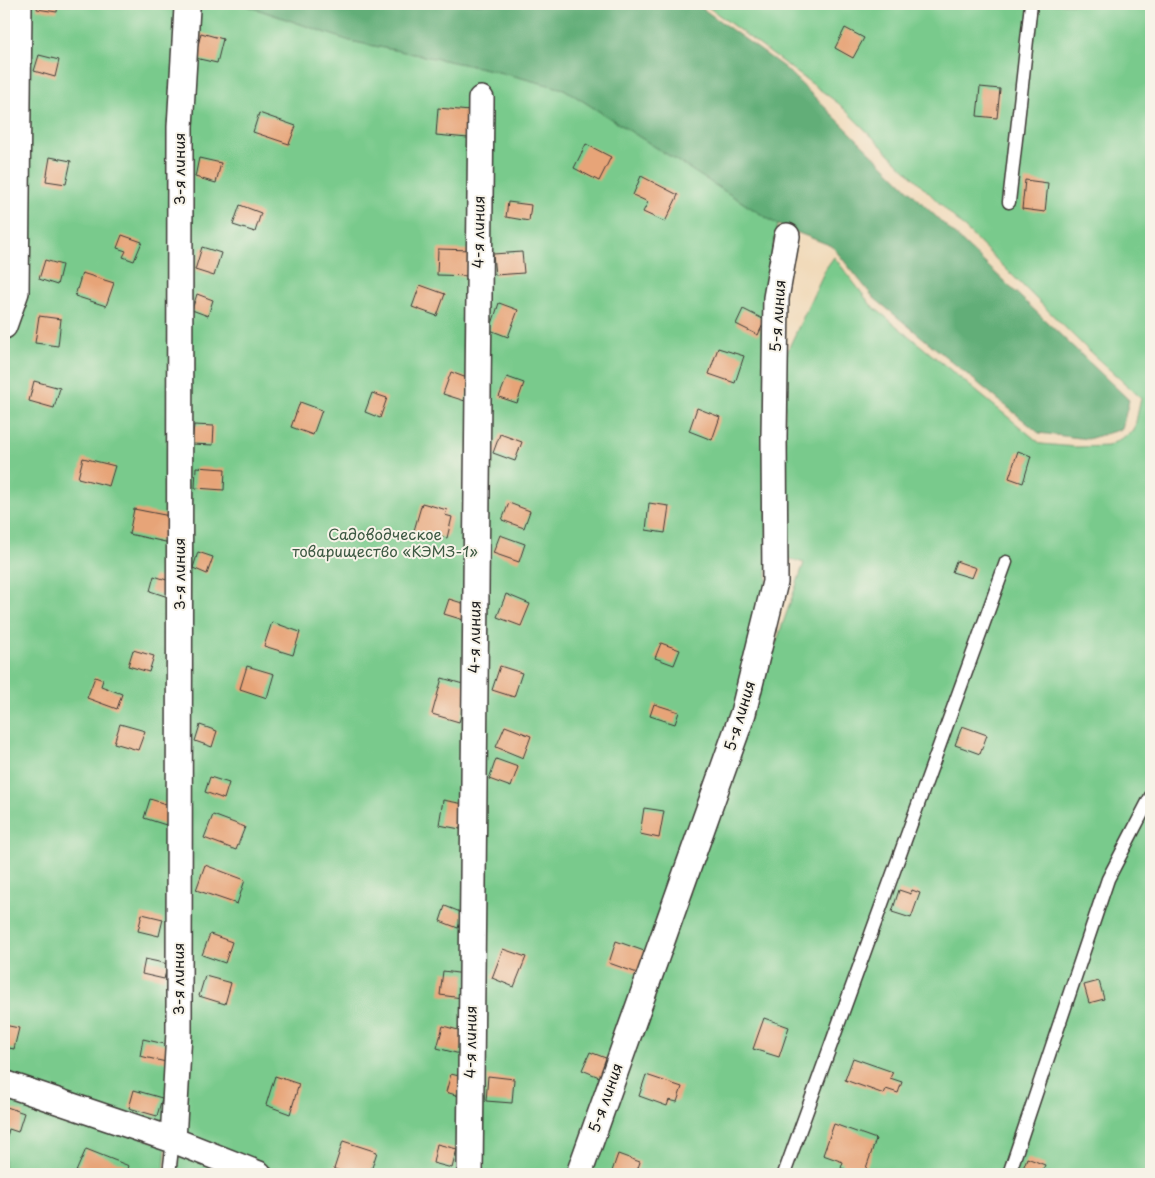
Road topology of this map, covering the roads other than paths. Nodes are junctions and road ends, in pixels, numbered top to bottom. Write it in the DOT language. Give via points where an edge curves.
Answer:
graph roads {
  1 [pos="19,4"];
  2 [pos="1031,4"];
  3 [pos="187,8"];
  4 [pos="481,99"];
  5 [pos="1009,202"];
  6 [pos="788,236"];
  7 [pos="4,326"];
  8 [pos="1006,562"];
  9 [pos="1151,796"];
  10 [pos="4,1082"];
  11 [pos="173,1140"];
  12 [pos="169,1174"];
  13 [pos="259,1174"];
  14 [pos="470,1174"];
  15 [pos="579,1174"];
  16 [pos="784,1174"];
  17 [pos="1009,1174"];
  1 -- 7 [label="street" via="16,292"];
  2 -- 5 [label="lane"];
  3 -- 11 [label="street, 3-я линия" via="180,127 179,1032"];
  4 -- 14 [label="street, 4-я линия"];
  6 -- 15 [label="street, 5-я линия" via="776,298 775,582 743,713"];
  8 -- 16 [label="lane"];
  9 -- 17 [label="lane" via="1108,879"];
  10 -- 11 [label="street"];
  11 -- 12 [label="lane"];
  11 -- 13 [label="street"];
}
